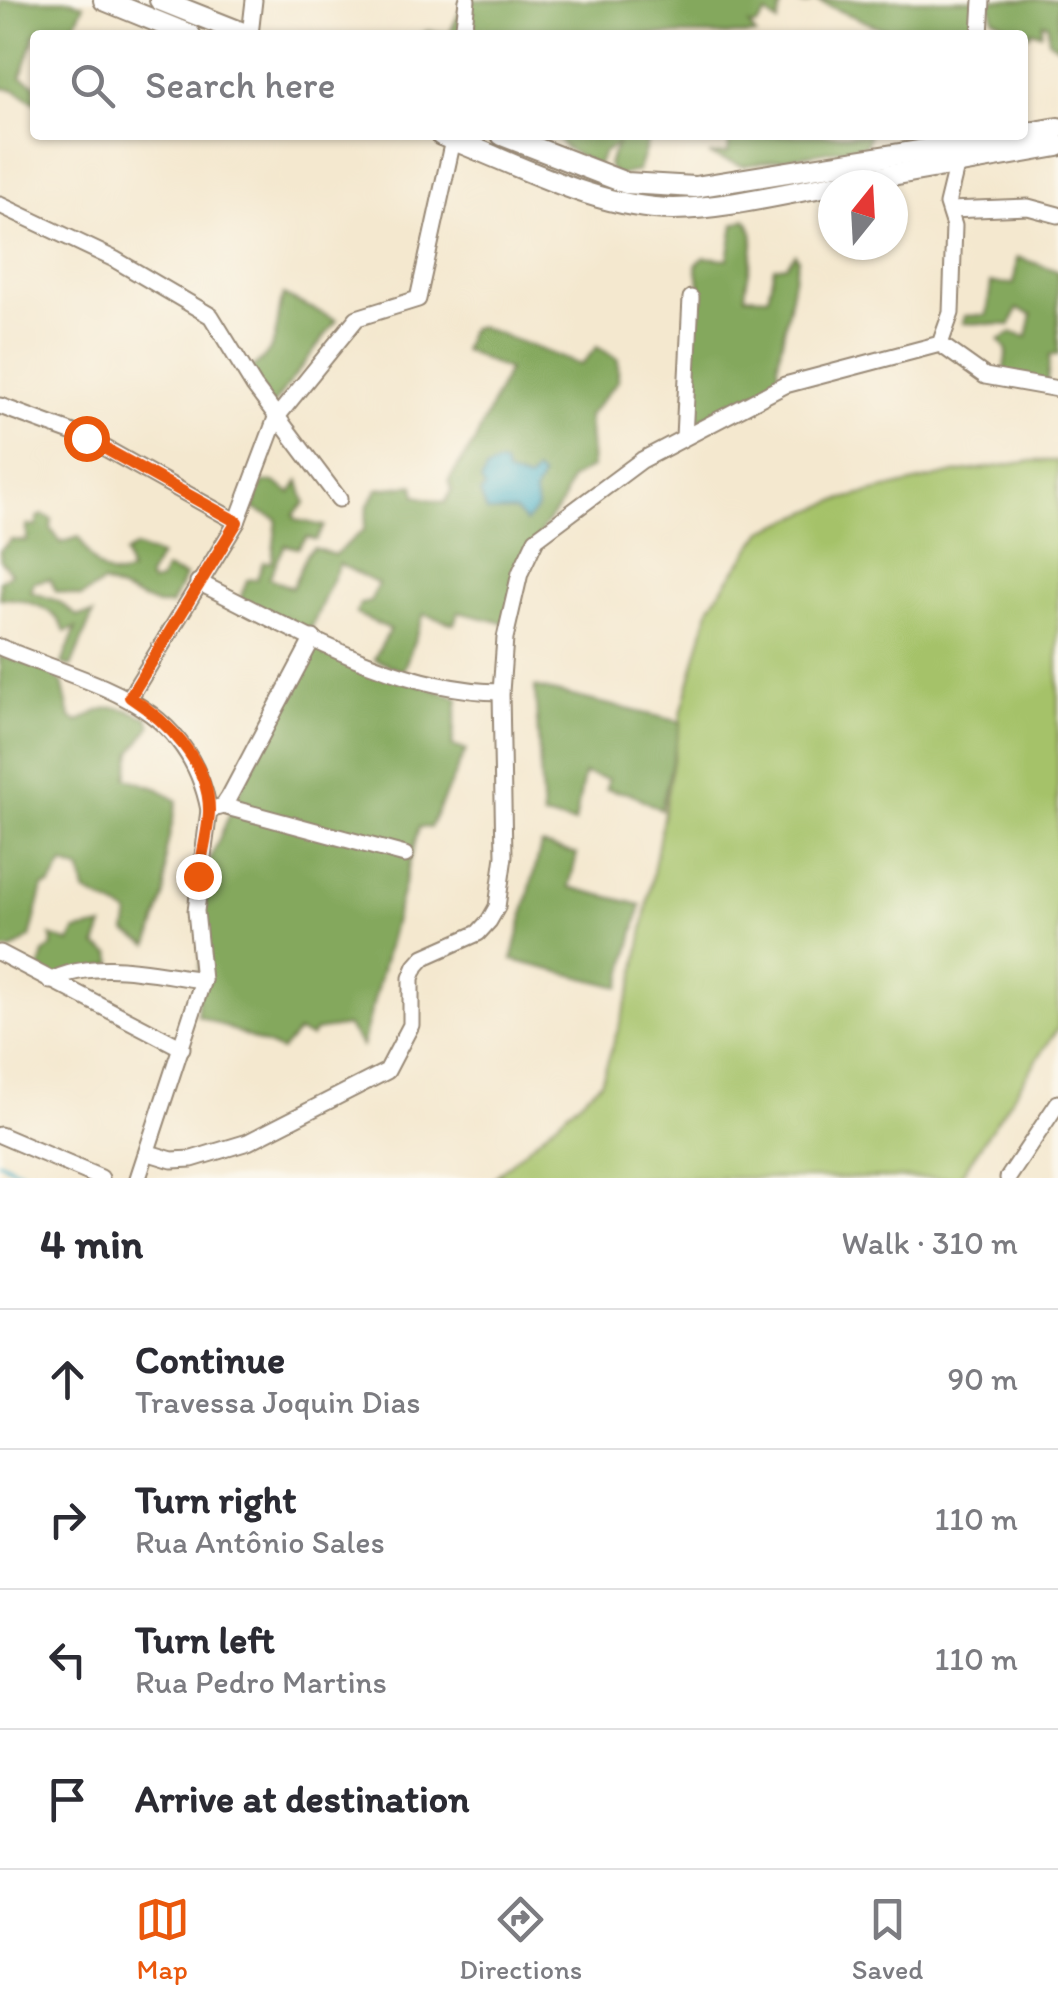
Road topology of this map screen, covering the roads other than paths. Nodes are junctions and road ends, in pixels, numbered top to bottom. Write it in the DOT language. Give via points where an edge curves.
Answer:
graph roads {
  1 [pos="104,0"];
  2 [pos="160,0"];
  3 [pos="254,0"];
  4 [pos="467,0"];
  5 [pos="982,0"];
  6 [pos="178,30"];
  7 [pos="236,30"];
  8 [pos="250,30"];
  9 [pos="464,30"];
  10 [pos="980,30"];
  11 [pos="1058,128"];
  12 [pos="1028,134"];
  13 [pos="446,140"];
  14 [pos="455,140"];
  15 [pos="515,140"];
  16 [pos="965,140"];
  17 [pos="1058,146"];
  18 [pos="957,163"];
  19 [pos="908,172"];
  20 [pos="818,188"];
  21 [pos="0,205"];
  22 [pos="950,210"];
  23 [pos="1058,215"];
  24 [pos="691,298"];
  25 [pos="940,344"];
  26 [pos="1058,389"];
  27 [pos="0,406"];
  28 [pos="276,418"];
  29 [pos="684,437"];
  30 [pos="338,499"];
  31 [pos="237,522"];
  32 [pos="198,582"];
  33 [pos="313,638"];
  34 [pos="0,647"];
  35 [pos="501,692"];
  36 [pos="130,697"];
  37 [pos="216,808"];
  38 [pos="405,854"];
  39 [pos="0,953"];
  40 [pos="203,980"];
  41 [pos="50,981"];
  42 [pos="182,1048"];
  43 [pos="1058,1103"];
  44 [pos="0,1135"];
  45 [pos="150,1153"];
  46 [pos="101,1178"];
  47 [pos="138,1178"];
  48 [pos="1008,1178"];
  1 -- 6 [label="main road"];
  2 -- 7 [label="main road"];
  3 -- 8 [label="street"];
  4 -- 9 [label="street"];
  5 -- 10 [label="street"];
  11 -- 12 [label="main road"];
  13 -- 28 [label="street" via="418,299 371,310 351,323"];
  14 -- 20 [label="main road" via="583,190 648,207 716,206"];
  15 -- 16 [label="main road" via="626,183 674,187"];
  17 -- 18 [label="main road"];
  18 -- 19 [label="main road"];
  18 -- 22 [label="street"];
  21 -- 28 [label="street" via="193,302 223,332"];
  22 -- 23 [label="street" via="1028,207"];
  22 -- 25 [label="street" via="952,313"];
  24 -- 29 [label="street"];
  25 -- 26 [label="street" via="985,376"];
  25 -- 29 [label="street" via="794,381"];
  27 -- 31 [label="street" via="86,438"];
  28 -- 30 [label="street"];
  28 -- 31 [label="street"];
  29 -- 35 [label="street" via="548,527 527,554 512,599"];
  31 -- 32 [label="street"];
  32 -- 33 [label="street"];
  32 -- 36 [label="street"];
  33 -- 35 [label="street" via="424,683"];
  33 -- 37 [label="street"];
  34 -- 36 [label="street"];
  35 -- 45 [label="street" via="504,838 497,907 478,932 416,966 411,1025 392,1065 248,1142 192,1159"];
  36 -- 37 [label="street" via="186,748"];
  37 -- 38 [label="street"];
  37 -- 40 [label="street" via="196,912"];
  39 -- 41 [label="street"];
  40 -- 41 [label="street" via="92,969"];
  40 -- 42 [label="street"];
  41 -- 42 [label="street"];
  42 -- 45 [label="street"];
  43 -- 48 [label="street"];
  44 -- 46 [label="street"];
  45 -- 47 [label="street"];
}
